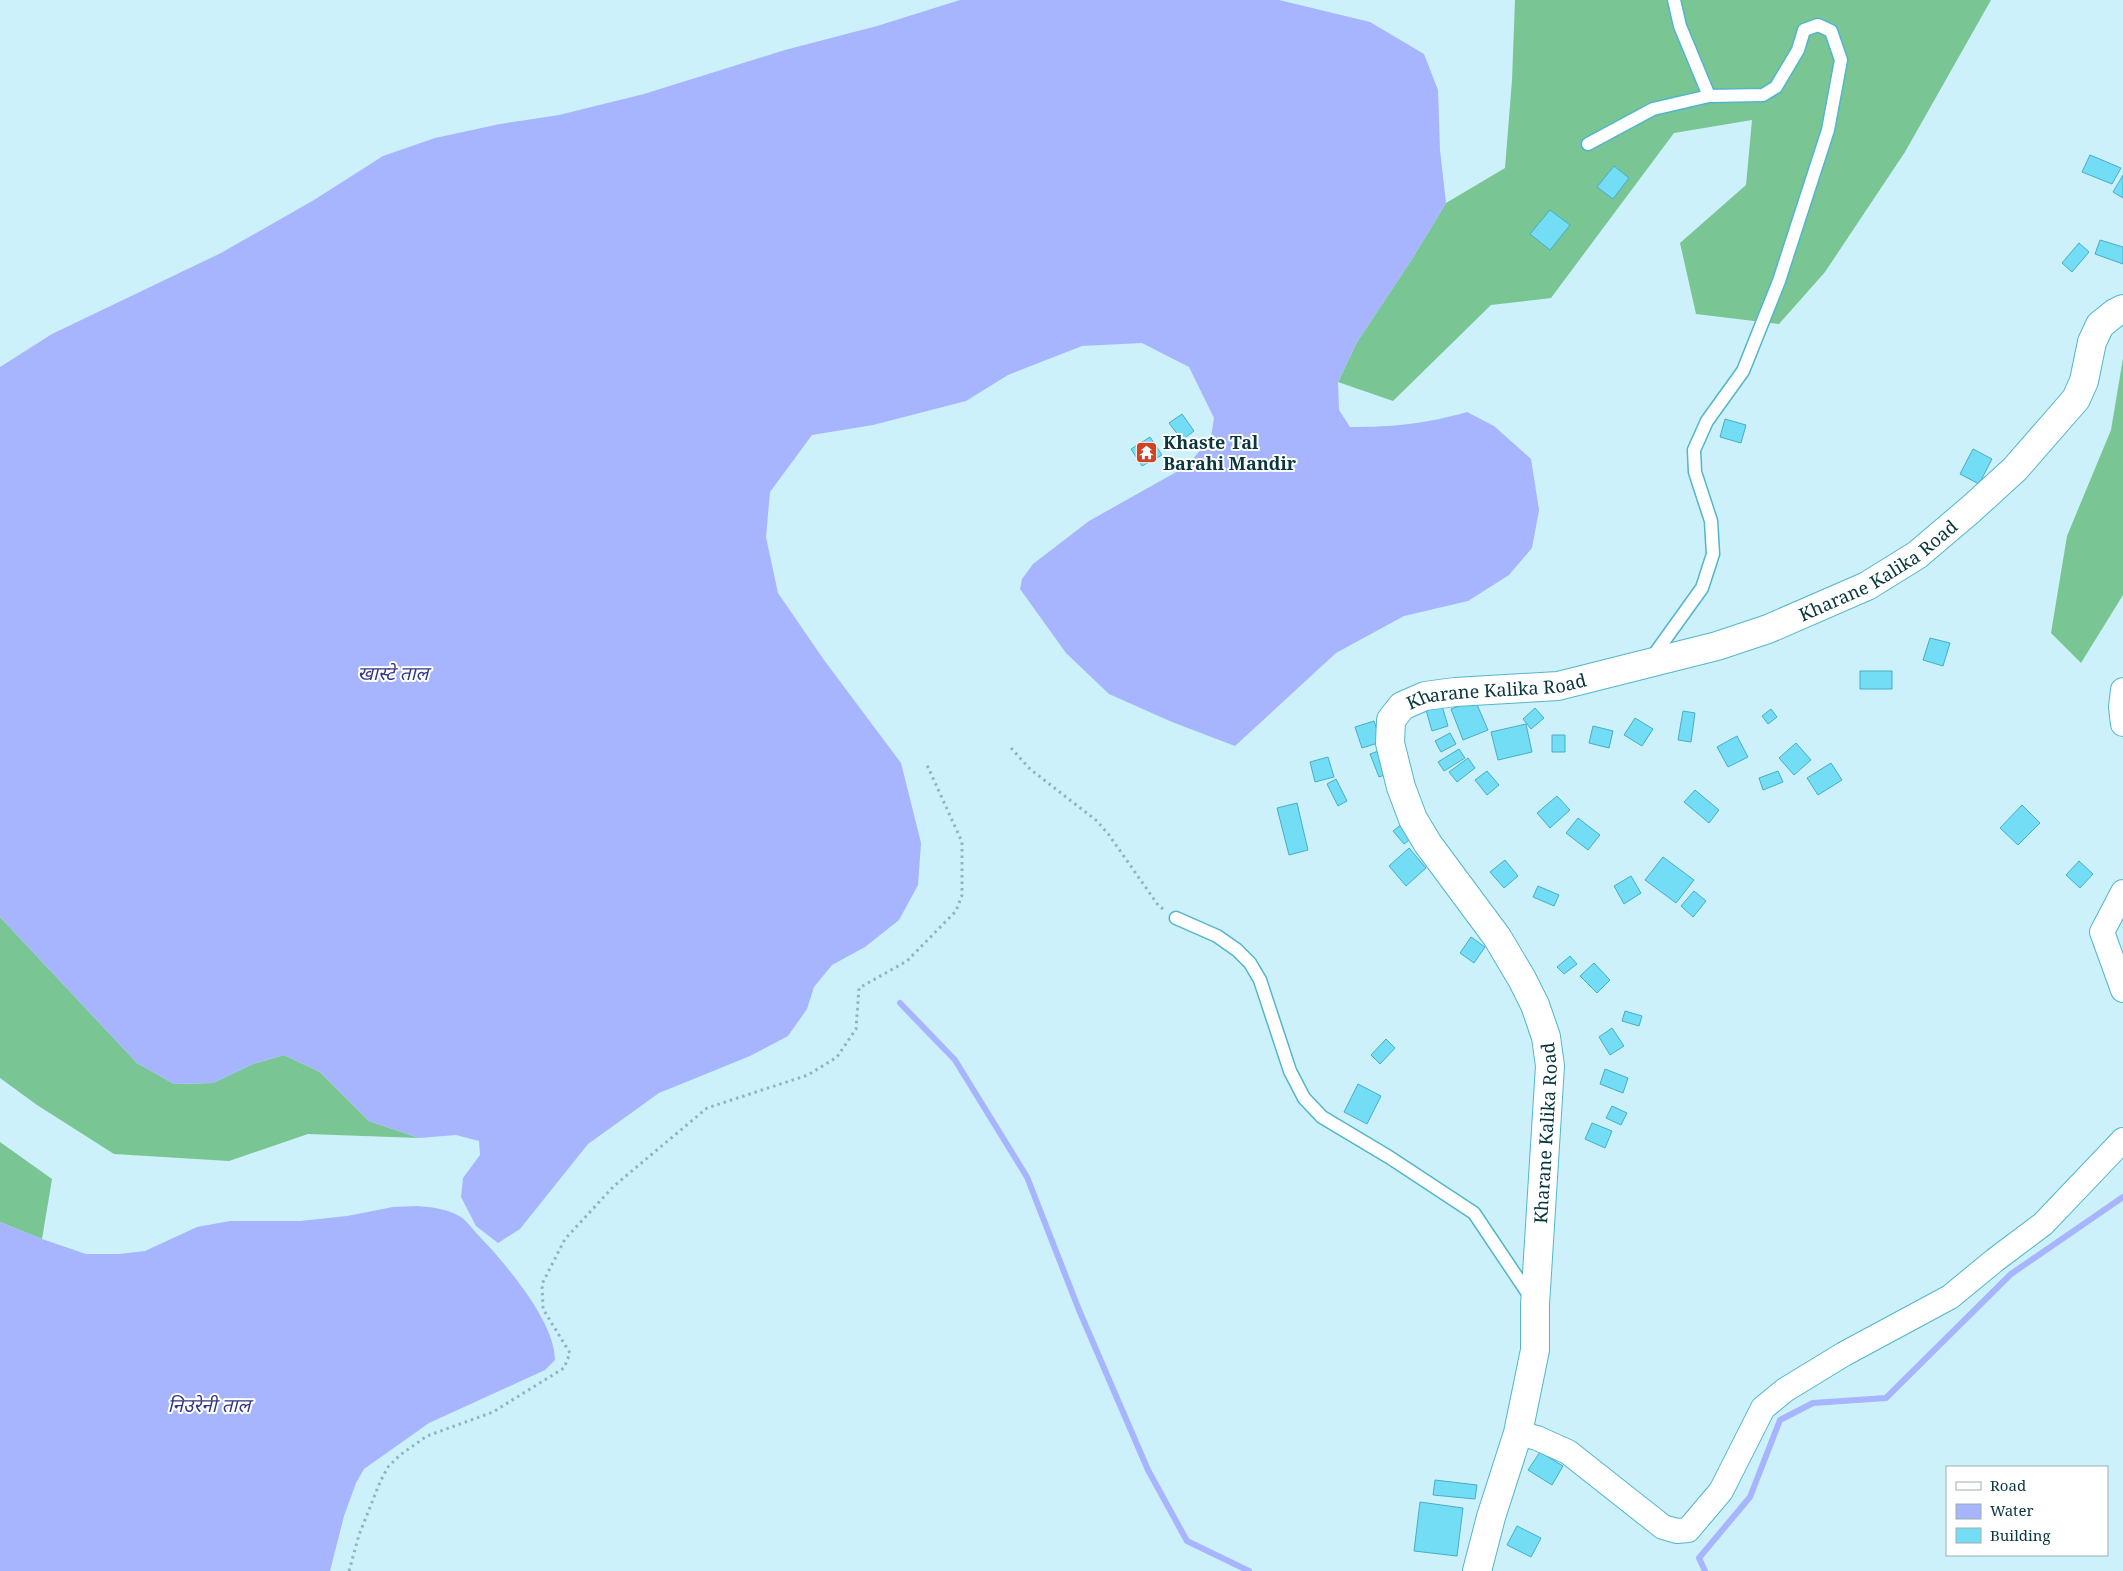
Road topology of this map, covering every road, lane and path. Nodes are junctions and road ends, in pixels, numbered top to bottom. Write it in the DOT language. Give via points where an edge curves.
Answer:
graph roads {
  1 [pos="1674,0"];
  2 [pos="1708,96"];
  3 [pos="1588,144"];
  4 [pos="2123,309"];
  5 [pos="1648,663"];
  6 [pos="2123,690"];
  7 [pos="2123,724"];
  8 [pos="1011,748"];
  9 [pos="927,765"];
  10 [pos="2123,892"];
  11 [pos="1176,918"];
  12 [pos="2123,990"];
  13 [pos="2123,1140"];
  14 [pos="1535,1304"];
  15 [pos="1518,1433"];
  16 [pos="349,1571"];
  17 [pos="1477,1571"];
  1 -- 2 [label="lane" via="1680,26"];
  2 -- 3 [label="lane" via="1653,109"];
  2 -- 5 [label="lane" via="1763,95 1776,87 1798,50 1804,30 1818,25 1831,31 1841,60 1828,130 1782,271 1743,371 1707,421 1694,450 1695,472 1711,521 1713,554 1702,588"];
  4 -- 5 [label="street, Kharane Kalika Road" via="2100,325 2092,342 2084,381 2065,414 2014,469 1917,555 1867,586 1768,629"];
  5 -- 14 [label="street, Kharane Kalika Road" via="1558,686 1425,696 1402,706 1391,720 1390,743 1413,819 1497,936 1531,996 1546,1037 1550,1066"];
  6 -- 7 [label="street"];
  8 -- 11 [label="path" via="1030,770 1096,821 1158,905"];
  9 -- 16 [label="path" via="962,842 962,895 956,911 908,961 859,988 856,1029 838,1058 808,1075 706,1108 614,1186 565,1239 542,1284 543,1309 570,1353 564,1368 493,1412 427,1436 400,1455 380,1482"];
  10 -- 12 [label="street" via="2102,932"];
  11 -- 14 [label="lane" via="1216,936 1250,963 1260,980 1290,1071 1304,1098 1322,1117 1474,1213"];
  13 -- 15 [label="street" via="2043,1224 1950,1297 1844,1354 1785,1390 1763,1408 1721,1492 1688,1530 1662,1527 1568,1452"];
  14 -- 15 [label="street, Kharane Kalika Road" via="1535,1350"];
  15 -- 17 [label="street, Kharane Kalika Road" via="1490,1517"];
}
